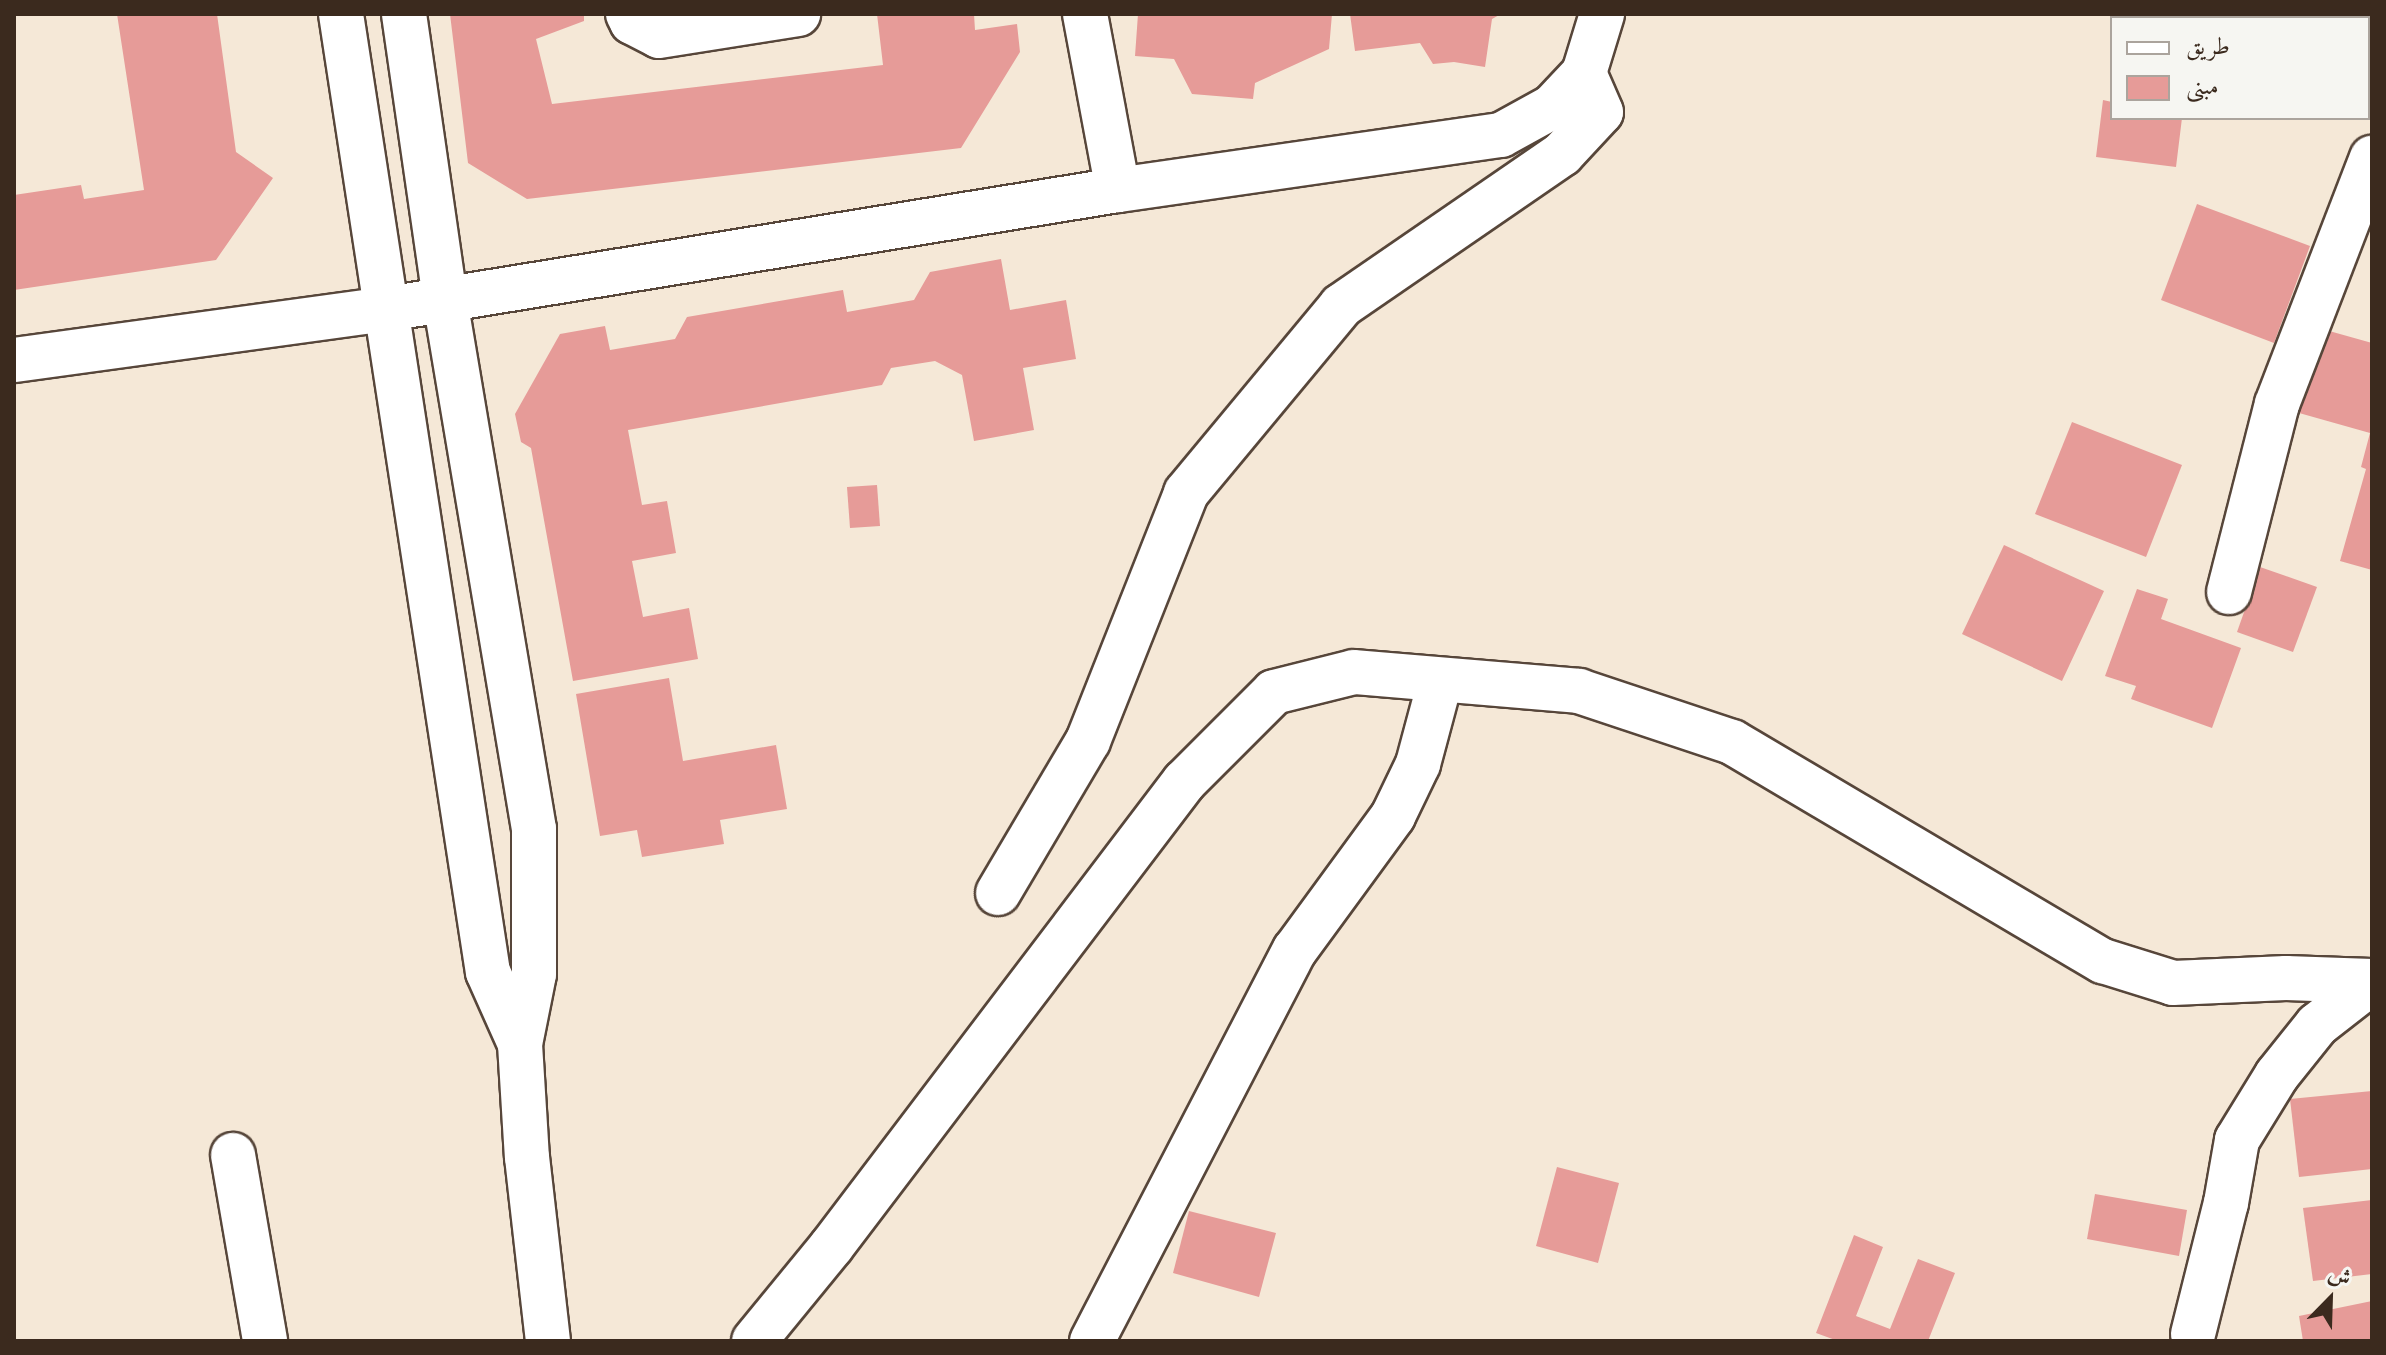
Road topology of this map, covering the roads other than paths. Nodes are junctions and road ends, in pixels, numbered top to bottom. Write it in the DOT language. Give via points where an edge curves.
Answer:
graph roads {
  1 [pos="341,14"];
  2 [pos="404,14"];
  3 [pos="628,14"];
  4 [pos="798,14"];
  5 [pos="1085,14"];
  6 [pos="1602,14"];
  7 [pos="1584,73"];
  8 [pos="2372,158"];
  9 [pos="1118,190"];
  10 [pos="445,300"];
  11 [pos="387,309"];
  12 [pos="14,360"];
  13 [pos="2229,592"];
  14 [pos="1440,682"];
  15 [pos="998,893"];
  16 [pos="2372,982"];
  17 [pos="520,1044"];
  18 [pos="233,1155"];
  19 [pos="2193,1334"];
  20 [pos="265,1341"];
  21 [pos="548,1341"];
  22 [pos="754,1341"];
  23 [pos="1092,1341"];
  1 -- 11 [label="street"];
  2 -- 10 [label="street"];
  3 -- 4 [label="street" via="632,22 659,36"];
  5 -- 9 [label="street"];
  6 -- 7 [label="street"];
  7 -- 9 [label="street" via="1552,107 1501,135"];
  7 -- 15 [label="street" via="1601,112 1562,154 1341,306 1186,493 1088,741"];
  8 -- 13 [label="street" via="2277,404"];
  9 -- 10 [label="street"];
  10 -- 11 [label="street"];
  10 -- 17 [label="street" via="534,829 534,974"];
  11 -- 12 [label="street"];
  11 -- 17 [label="street" via="488,972"];
  14 -- 16 [label="street" via="1579,691 1732,742 2103,961 2173,983 2286,978"];
  14 -- 22 [label="street" via="1354,672 1274,692 1184,782"];
  14 -- 23 [label="street" via="1418,764 1393,816 1295,950"];
  16 -- 19 [label="street" via="2317,1025 2277,1075 2237,1140"];
  17 -- 21 [label="street"];
  18 -- 20 [label="street"];
}
